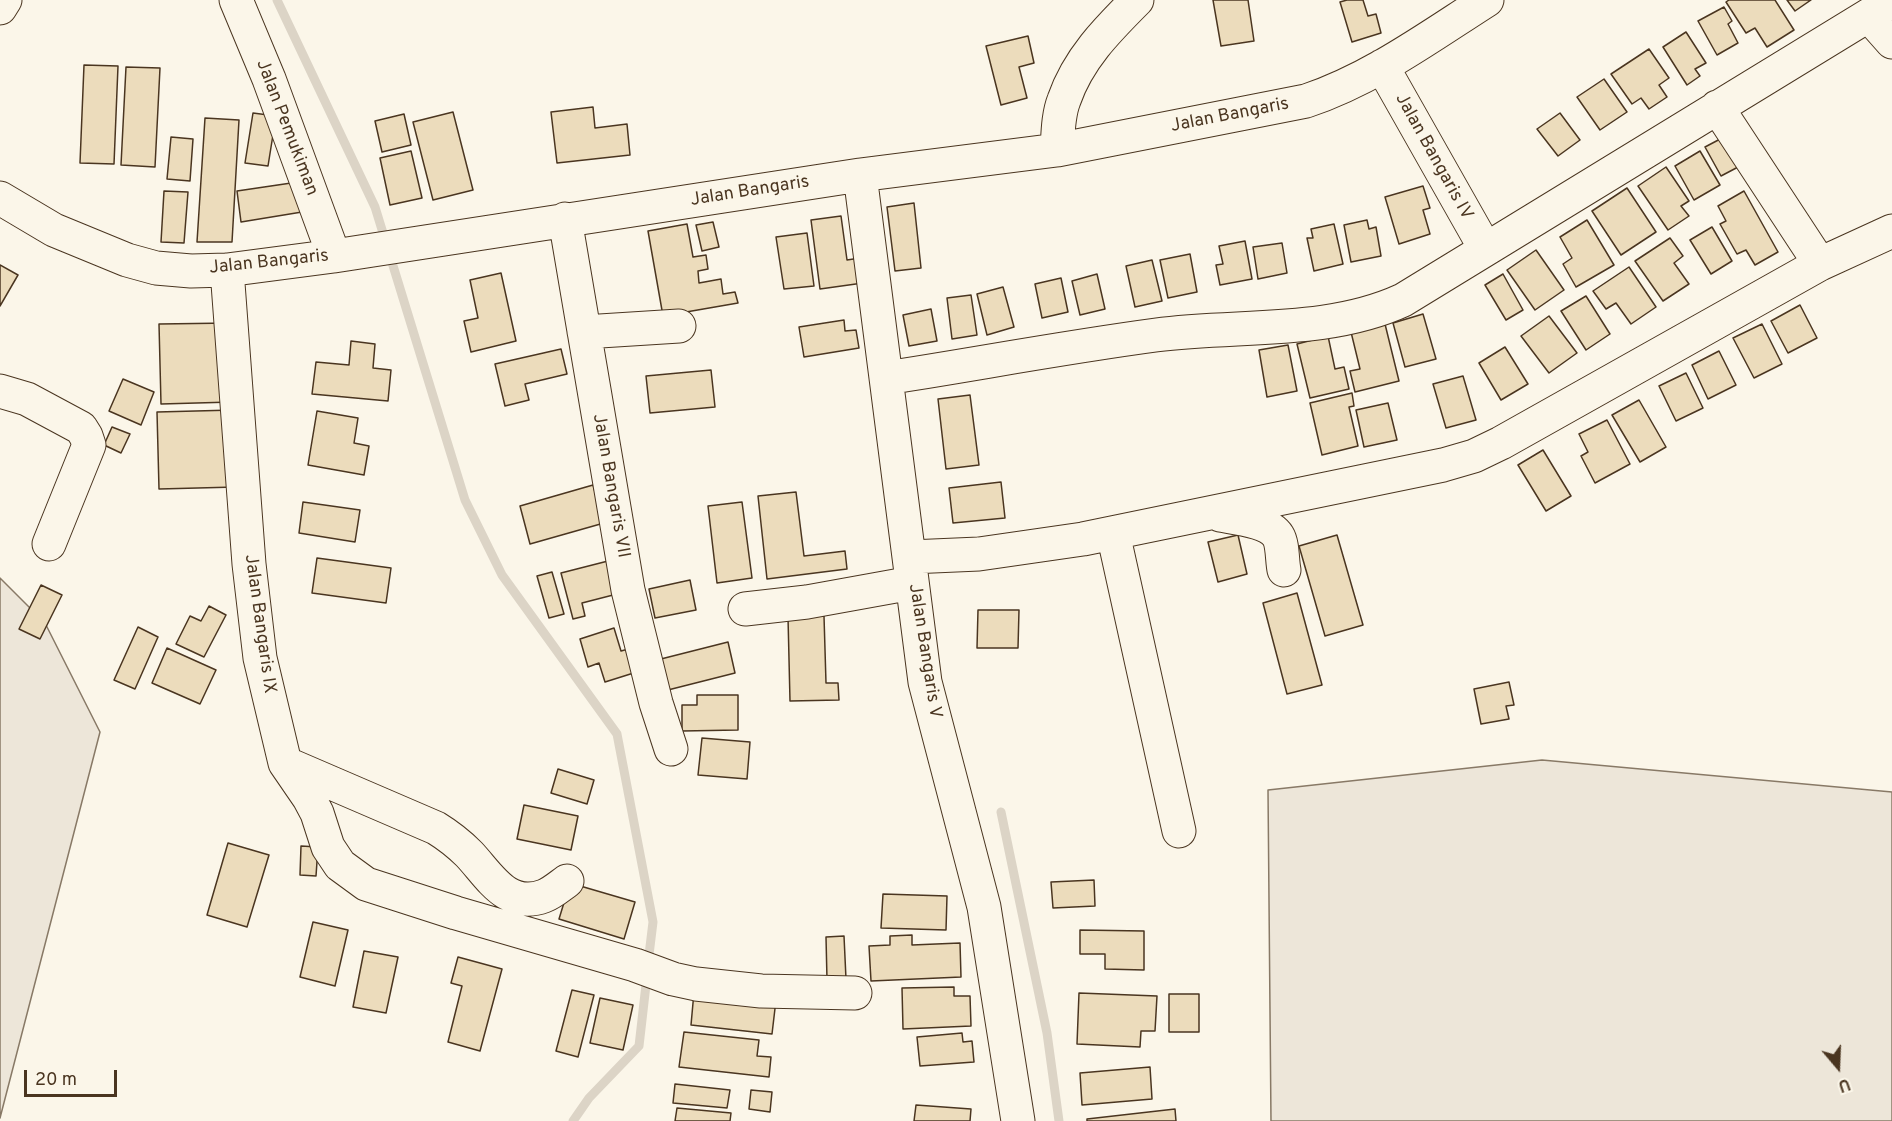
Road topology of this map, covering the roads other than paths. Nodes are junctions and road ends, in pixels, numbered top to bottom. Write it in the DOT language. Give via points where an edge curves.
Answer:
graph roads {
  1 [pos="5,0"];
  2 [pos="236,0"];
  3 [pos="1137,0"];
  4 [pos="1487,0"];
  5 [pos="0,8"];
  6 [pos="1880,9"];
  7 [pos="1892,42"];
  8 [pos="1382,66"];
  9 [pos="1717,107"];
  10 [pos="1057,150"];
  11 [pos="860,175"];
  12 [pos="0,198"];
  13 [pos="565,219"];
  14 [pos="1892,231"];
  15 [pos="1485,248"];
  16 [pos="334,256"];
  17 [pos="1820,264"];
  18 [pos="227,270"];
  19 [pos="679,326"];
  20 [pos="584,332"];
  21 [pos="886,378"];
  22 [pos="0,391"];
  23 [pos="1211,514"];
  24 [pos="1113,533"];
  25 [pos="49,544"];
  26 [pos="911,570"];
  27 [pos="1284,570"];
  28 [pos="745,609"];
  29 [pos="671,749"];
  30 [pos="285,763"];
  31 [pos="1179,831"];
  32 [pos="567,881"];
  33 [pos="855,993"];
  34 [pos="1018,1121"];
  1 -- 5 [label="street"];
  2 -- 16 [label="street, Jalan Pemukiman"];
  3 -- 10 [label="street" via="1100,37 1073,79 1063,101"];
  4 -- 8 [label="street, Jalan Bangaris"];
  6 -- 7 [label="street"];
  6 -- 9 [label="street"];
  8 -- 10 [label="street, Jalan Bangaris" via="1344,87 1306,101"];
  8 -- 15 [label="street, Jalan Bangaris IV"];
  9 -- 15 [label="street"];
  9 -- 17 [label="street"];
  10 -- 11 [label="street, Jalan Bangaris"];
  11 -- 13 [label="street, Jalan Bangaris"];
  11 -- 21 [label="street, Jalan Bangaris V"];
  12 -- 18 [label="street, Jalan Bangaris" via="54,230 127,260 156,268"];
  13 -- 16 [label="street, Jalan Bangaris"];
  13 -- 20 [label="street, Jalan Bangaris VII"];
  14 -- 17 [label="street"];
  15 -- 21 [label="street" via="1403,300 1348,319 1158,335"];
  16 -- 18 [label="street, Jalan Bangaris"];
  17 -- 23 [label="street" via="1474,456"];
  18 -- 30 [label="street, Jalan Bangaris IX" via="250,575 260,657"];
  19 -- 20 [label="street"];
  20 -- 29 [label="street, Jalan Bangaris VII" via="628,590"];
  21 -- 26 [label="street, Jalan Bangaris V"];
  22 -- 25 [label="street" via="27,399 81,428 89,445"];
  23 -- 24 [label="street"];
  23 -- 27 [label="street" via="1270,528 1279,537"];
  24 -- 26 [label="street" via="979,554"];
  24 -- 31 [label="street"];
  26 -- 28 [label="street" via="807,602"];
  26 -- 34 [label="street, Jalan Bangaris V" via="925,682 984,907"];
  30 -- 32 [label="street" via="436,828 452,838 502,891 523,899 543,897"];
  30 -- 33 [label="street, Jalan Bangaris IX" via="309,798 328,847 340,865 366,884 696,984 761,991"];
}
